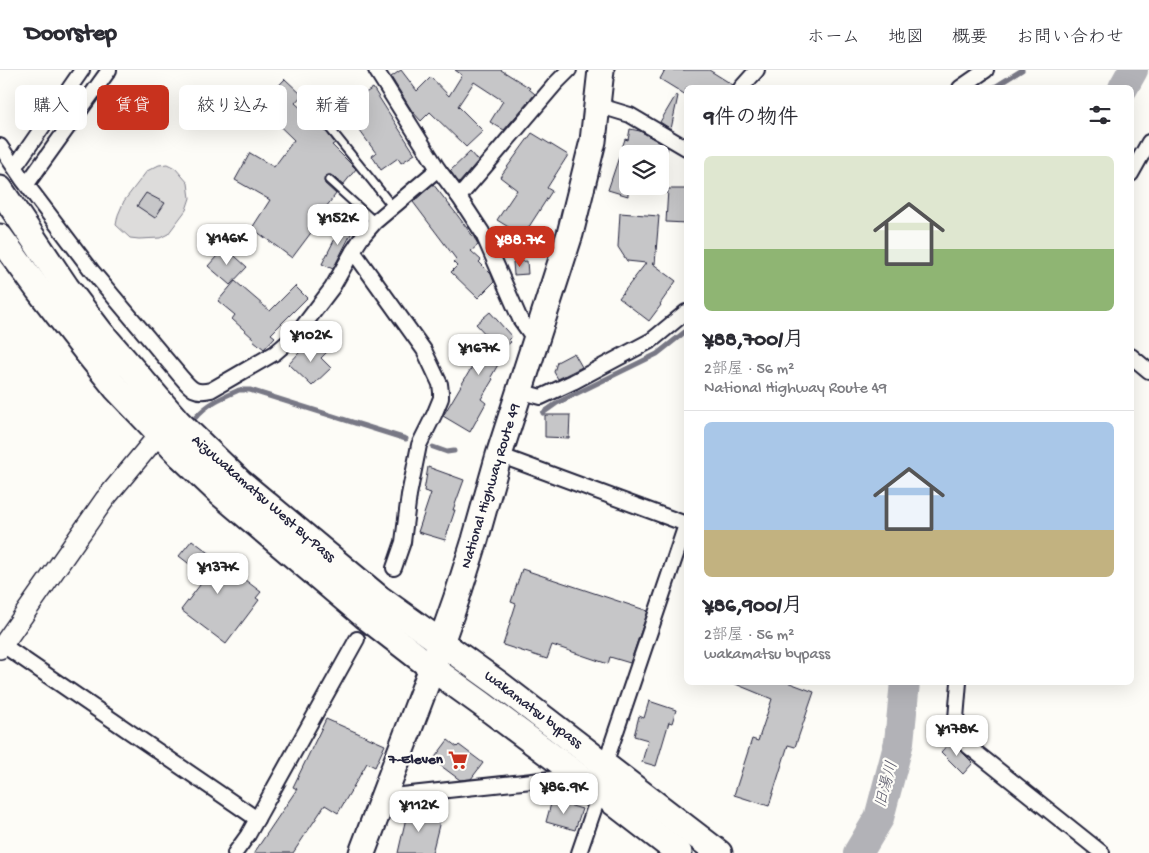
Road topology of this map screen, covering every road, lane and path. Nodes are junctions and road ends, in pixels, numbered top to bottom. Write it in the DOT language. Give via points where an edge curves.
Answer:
graph roads {
  1 [pos="82,70"];
  2 [pos="109,70"];
  3 [pos="376,70"];
  4 [pos="569,70"];
  5 [pos="601,70"];
  6 [pos="757,70"];
  7 [pos="986,70"];
  8 [pos="744,85"];
  9 [pos="964,85"];
  10 [pos="597,105"];
  11 [pos="332,130"];
  12 [pos="1149,142"];
  13 [pos="0,146"];
  14 [pos="684,147"];
  15 [pos="20,162"];
  16 [pos="438,169"];
  17 [pos="1134,169"];
  18 [pos="329,180"];
  19 [pos="27,184"];
  20 [pos="0,189"];
  21 [pos="459,197"];
  22 [pos="393,207"];
  23 [pos="374,222"];
  24 [pos="0,237"];
  25 [pos="353,251"];
  26 [pos="684,314"];
  27 [pos="535,340"];
  28 [pos="1134,358"];
  29 [pos="1149,371"];
  30 [pos="519,391"];
  31 [pos="160,433"];
  32 [pos="499,455"];
  33 [pos="684,523"];
  34 [pos="684,530"];
  35 [pos="394,568"];
  36 [pos="357,638"];
  37 [pos="441,642"];
  38 [pos="1,646"];
  39 [pos="432,668"];
  40 [pos="959,685"];
  41 [pos="605,764"];
  42 [pos="579,776"];
  43 [pos="600,792"];
  44 [pos="383,797"];
  45 [pos="257,819"];
  46 [pos="236,853"];
  47 [pos="362,853"];
  48 [pos="579,853"];
  49 [pos="679,853"];
  50 [pos="719,853"];
  51 [pos="1102,853"];
  1 -- 15 [label="street"];
  2 -- 19 [label="street"];
  3 -- 16 [label="street"];
  4 -- 21 [label="street"];
  5 -- 10 [label="highway, National Highway Route 49"];
  6 -- 8 [label="street"];
  7 -- 9 [label="street"];
  10 -- 14 [label="street" via="630,115"];
  10 -- 27 [label="highway, National Highway Route 49" via="593,141 570,234"];
  11 -- 22 [label="lane"];
  12 -- 17 [label="street"];
  13 -- 19 [label="street"];
  16 -- 21 [label="street"];
  16 -- 22 [label="street"];
  18 -- 23 [label="lane"];
  19 -- 25 [label="street" via="92,272 190,387 200,392 212,390 275,353 297,334 332,288"];
  20 -- 37 [label="highway, Aizuwakamatsu West By-Pass" via="82,309 178,422 287,522 378,598"];
  21 -- 27 [label="street" via="482,232 520,319"];
  22 -- 23 [label="street"];
  23 -- 25 [label="street"];
  24 -- 31 [label="highway, Aizuwakamatsu West By-Pass" via="116,388"];
  25 -- 35 [label="street" via="424,350 440,384 441,398 419,444 403,542"];
  26 -- 30 [label="street" via="652,340 574,382 540,397"];
  27 -- 30 [label="highway, National Highway Route 49"];
  28 -- 29 [label="street"];
  30 -- 32 [label="highway, National Highway Route 49"];
  31 -- 38 [label="street" via="105,500"];
  31 -- 39 [label="highway, Aizuwakamatsu West By-Pass" via="243,514"];
  32 -- 33 [label="street"];
  32 -- 37 [label="highway, National Highway Route 49"];
  34 -- 41 [label="street"];
  36 -- 45 [label="street"];
  37 -- 39 [label="highway, National Highway Route 49"];
  37 -- 41 [label="highway, wakamatsu bypass"];
  38 -- 45 [label="street"];
  39 -- 42 [label="highway, wakamatsu bypass"];
  39 -- 44 [label="highway, National Highway Route 49"];
  40 -- 51 [label="street" via="955,731 963,742"];
  41 -- 50 [label="highway, wakamatsu bypass"];
  42 -- 43 [label="highway, wakamatsu bypass"];
  42 -- 44 [label="street"];
  43 -- 48 [label="street"];
  43 -- 49 [label="highway, wakamatsu bypass"];
  44 -- 47 [label="highway, National Highway Route 49"];
  45 -- 46 [label="street"];
}
